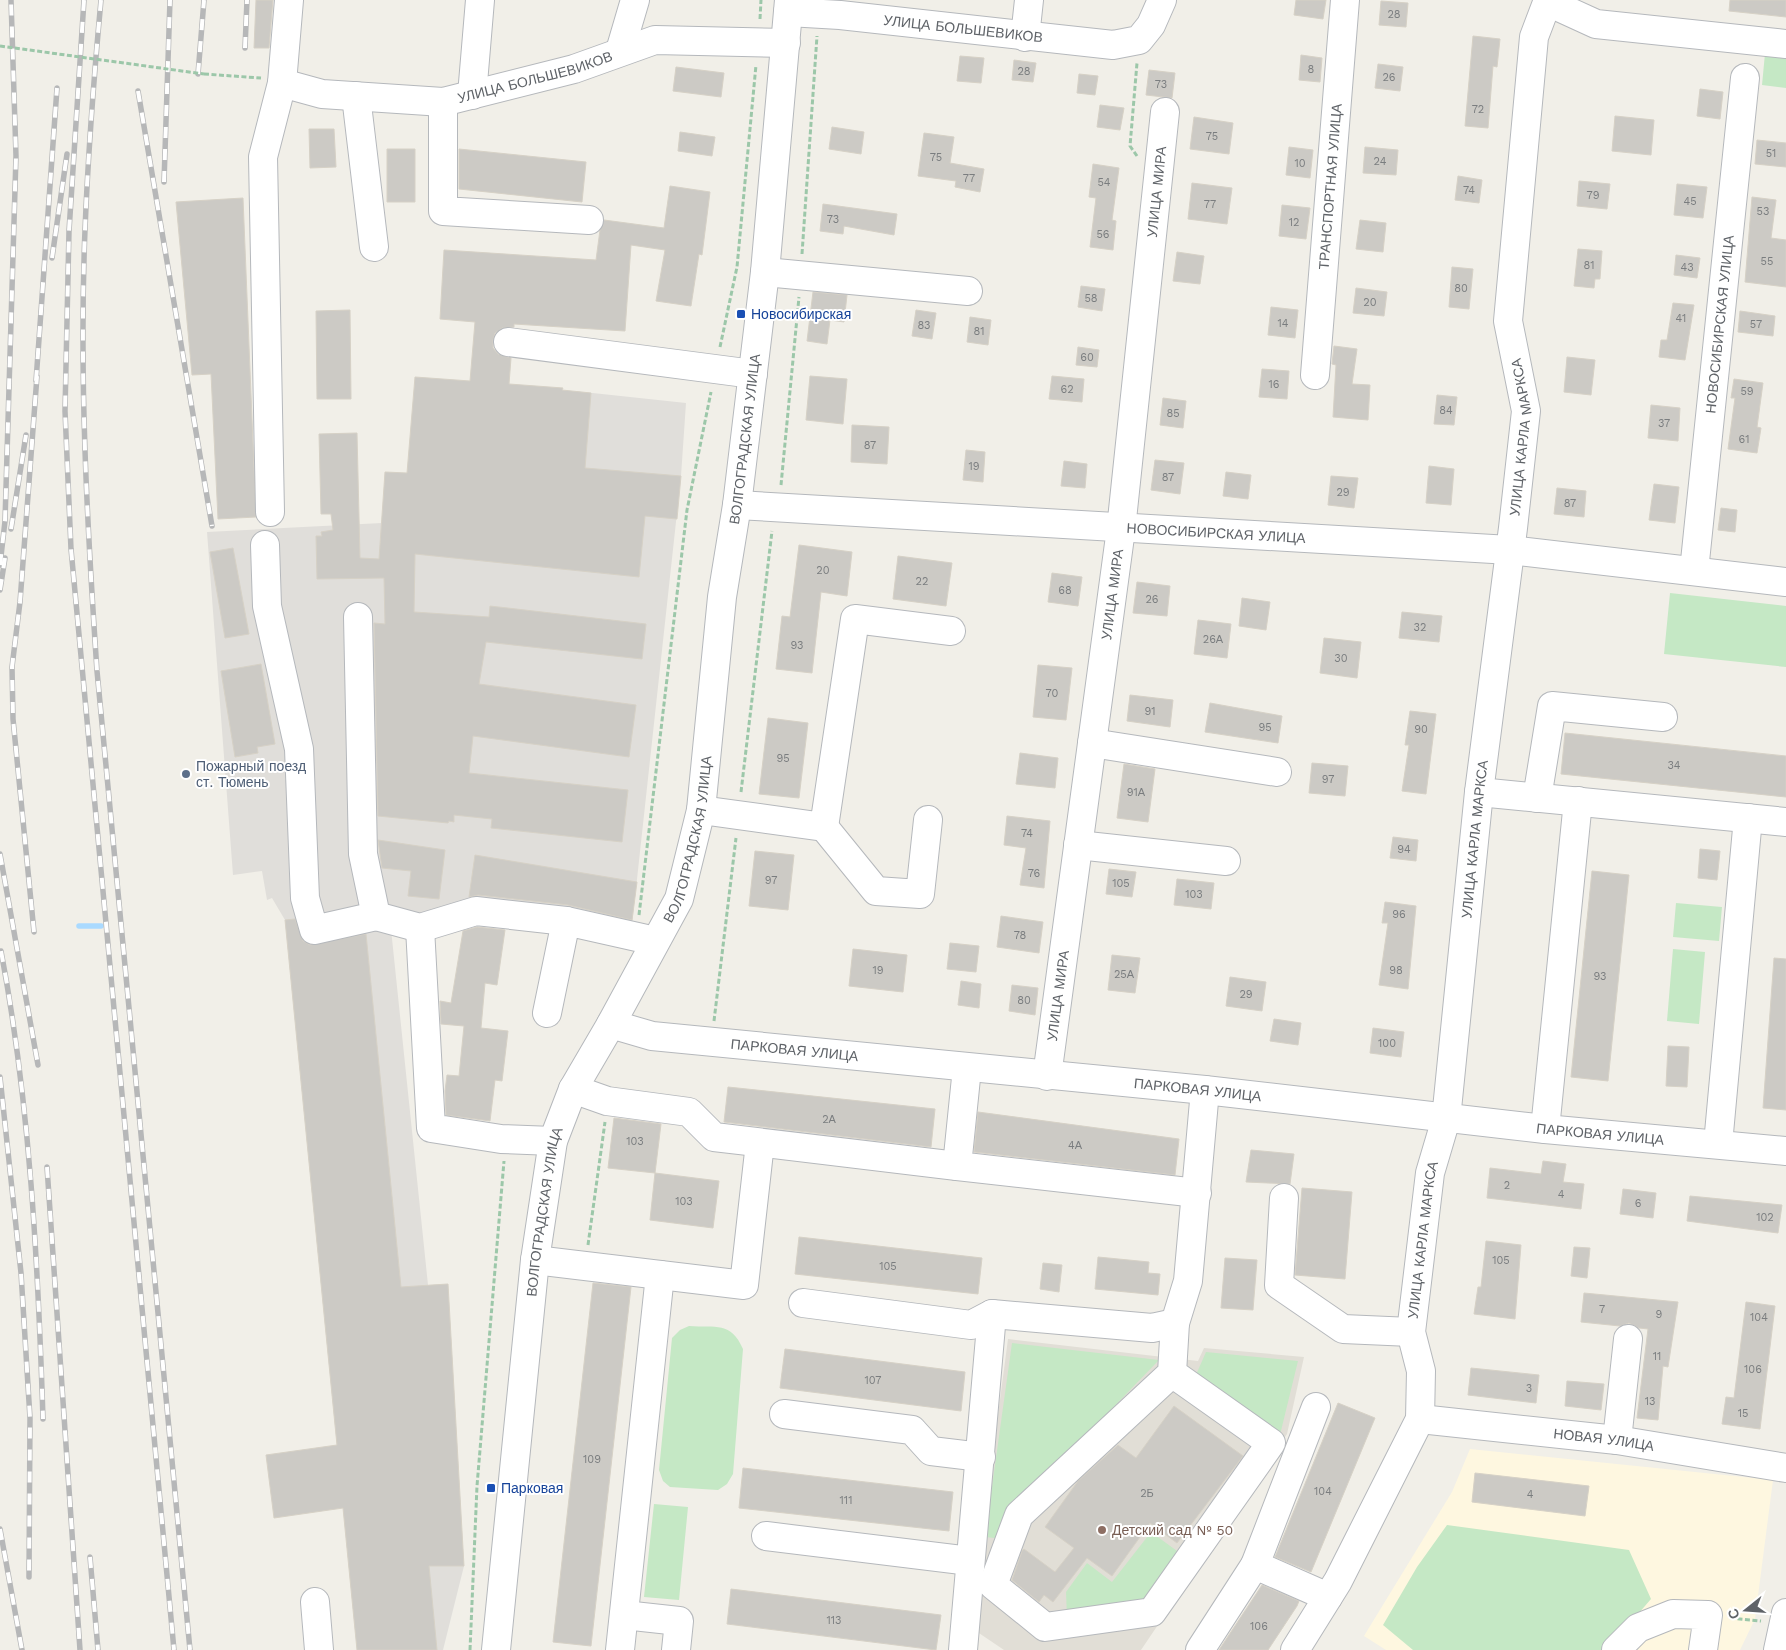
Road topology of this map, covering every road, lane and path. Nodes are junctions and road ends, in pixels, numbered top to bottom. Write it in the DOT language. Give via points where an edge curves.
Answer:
graph roads {
  1 [pos="288,0"];
  2 [pos="480,0"];
  3 [pos="635,0"];
  4 [pos="762,0"];
  5 [pos="1029,0"];
  6 [pos="1162,0"];
  7 [pos="1345,0"];
  8 [pos="1548,1"];
  9 [pos="788,6"];
  10 [pos="834,9"];
  11 [pos="1026,37"];
  12 [pos="1139,40"];
  13 [pos="759,42"];
  14 [pos="786,43"];
  15 [pos="1786,44"];
  16 [pos="0,46"];
  17 [pos="620,51"];
  18 [pos="1745,78"];
  19 [pos="272,81"];
  20 [pos="472,95"];
  21 [pos="356,96"];
  22 [pos="443,102"];
  23 [pos="1165,112"];
  24 [pos="1159,169"];
  25 [pos="589,220"];
  26 [pos="374,247"];
  27 [pos="765,272"];
  28 [pos="801,275"];
  29 [pos="968,291"];
  30 [pos="508,342"];
  31 [pos="716,369"];
  32 [pos="753,374"];
  33 [pos="1315,375"];
  34 [pos="737,505"];
  35 [pos="778,508"];
  36 [pos="270,512"];
  37 [pos="1121,528"];
  38 [pos="265,545"];
  39 [pos="1510,550"];
  40 [pos="1694,571"];
  41 [pos="1786,582"];
  42 [pos="358,617"];
  43 [pos="951,631"];
  44 [pos="1663,717"];
  45 [pos="1092,743"];
  46 [pos="1276,772"];
  47 [pos="1479,792"];
  48 [pos="1537,798"];
  49 [pos="1578,801"];
  50 [pos="701,810"];
  51 [pos="738,815"];
  52 [pos="1748,818"];
  53 [pos="928,820"];
  54 [pos="1786,822"];
  55 [pos="824,827"];
  56 [pos="1078,845"];
  57 [pos="1226,861"];
  58 [pos="376,916"];
  59 [pos="566,921"];
  60 [pos="420,928"];
  61 [pos="646,939"];
  62 [pos="547,1013"];
  63 [pos="705,1022"];
  64 [pos="611,1024"];
  65 [pos="967,1068"];
  66 [pos="1047,1076"];
  67 [pos="573,1089"];
  68 [pos="1205,1090"];
  69 [pos="608,1101"];
  70 [pos="1446,1119"];
  71 [pos="1545,1129"];
  72 [pos="544,1141"];
  73 [pos="760,1143"];
  74 [pos="1718,1144"];
  75 [pos="1786,1151"];
  76 [pos="957,1166"];
  77 [pos="1197,1193"];
  78 [pos="1284,1198"];
  79 [pos="535,1260"];
  80 [pos="585,1266"];
  81 [pos="660,1275"];
  82 [pos="803,1304"];
  83 [pos="992,1314"];
  84 [pos="1175,1323"];
  85 [pos="1411,1332"];
  86 [pos="1628,1339"];
  87 [pos="1172,1373"];
  88 [pos="1316,1408"];
  89 [pos="784,1414"];
  90 [pos="1420,1418"];
  91 [pos="1617,1440"];
  92 [pos="981,1457"];
  93 [pos="1786,1468"];
  94 [pos="766,1536"];
  95 [pos="970,1560"];
  96 [pos="1256,1565"];
  97 [pos="1328,1597"];
  98 [pos="315,1602"];
  99 [pos="624,1615"];
  100 [pos="1708,1615"];
  101 [pos="1783,1629"];
  102 [pos="319,1650"];
  103 [pos="470,1650"];
  104 [pos="496,1650"];
  105 [pos="620,1650"];
  106 [pos="676,1650"];
  107 [pos="964,1650"];
  108 [pos="1200,1650"];
  109 [pos="1295,1650"];
  110 [pos="1616,1650"];
  111 [pos="1703,1650"];
  1 -- 19 [label="street"];
  2 -- 20 [label="street"];
  3 -- 17 [label="street"];
  4 -- 13 [label="path"];
  5 -- 11 [label="street"];
  6 -- 12 [label="street" via="1151,25"];
  7 -- 33 [label="street, ТРАНСПОРТНАЯ УЛИЦА"];
  8 -- 15 [label="street" via="1596,24"];
  8 -- 39 [label="street, УЛИЦА КАРЛА МАРКСА" via="1534,37 1508,322 1526,411"];
  9 -- 10 [label="street, УЛИЦА БОЛЬШЕВИКОВ"];
  9 -- 14 [label="street, ВОЛГОГРАДСКАЯ УЛИЦА"];
  10 -- 11 [label="street, УЛИЦА БОЛЬШЕВИКОВ"];
  10 -- 28 [label="path"];
  11 -- 12 [label="street, УЛИЦА БОЛЬШЕВИКОВ" via="1113,45"];
  12 -- 24 [label="path" via="1130,146 1141,163"];
  13 -- 14 [label="street, УЛИЦА БОЛЬШЕВИКОВ"];
  13 -- 17 [label="street, УЛИЦА БОЛЬШЕВИКОВ" via="655,40"];
  13 -- 31 [label="path" via="737,267"];
  14 -- 27 [label="street, ВОЛГОГРАДСКАЯ УЛИЦА"];
  16 -- 19 [label="path, bridge"];
  17 -- 20 [label="street, УЛИЦА БОЛЬШЕВИКОВ" via="574,69"];
  18 -- 40 [label="street, НОВОСИБИРСКАЯ УЛИЦА"];
  19 -- 21 [label="street, УЛИЦА БОЛЬШЕВИКОВ" via="322,94"];
  19 -- 36 [label="street" via="263,158"];
  20 -- 22 [label="street, УЛИЦА БОЛЬШЕВИКОВ"];
  21 -- 22 [label="street, УЛИЦА БОЛЬШЕВИКОВ"];
  21 -- 26 [label="street"];
  22 -- 25 [label="street" via="442,212"];
  23 -- 24 [label="street, УЛИЦА МИРА"];
  24 -- 37 [label="street, УЛИЦА МИРА"];
  27 -- 28 [label="street"];
  27 -- 32 [label="street, ВОЛГОГРАДСКАЯ УЛИЦА"];
  28 -- 29 [label="street"];
  28 -- 35 [label="path"];
  30 -- 31 [label="street"];
  31 -- 32 [label="street"];
  31 -- 61 [label="path" via="687,510"];
  32 -- 34 [label="street, ВОЛГОГРАДСКАЯ УЛИЦА"];
  34 -- 35 [label="street, НОВОСИБИРСКАЯ УЛИЦА"];
  34 -- 50 [label="street, ВОЛГОГРАДСКАЯ УЛИЦА" via="722,597"];
  35 -- 37 [label="street, НОВОСИБИРСКАЯ УЛИЦА"];
  35 -- 51 [label="path" via="772,533"];
  37 -- 39 [label="street, НОВОСИБИРСКАЯ УЛИЦА"];
  37 -- 45 [label="street, УЛИЦА МИРА"];
  38 -- 58 [label="street" via="267,606 298,749 305,898 314,930"];
  39 -- 40 [label="street, НОВОСИБИРСКАЯ УЛИЦА"];
  39 -- 47 [label="street, УЛИЦА КАРЛА МАРКСА"];
  40 -- 41 [label="street, НОВОСИБИРСКАЯ УЛИЦА"];
  42 -- 58 [label="street" via="363,854"];
  43 -- 55 [label="street" via="855,619"];
  44 -- 48 [label="street" via="1552,706"];
  45 -- 46 [label="street"];
  45 -- 56 [label="street, УЛИЦА МИРА"];
  47 -- 48 [label="street"];
  47 -- 70 [label="street, УЛИЦА КАРЛА МАРКСА"];
  48 -- 49 [label="street"];
  49 -- 52 [label="street"];
  49 -- 71 [label="street"];
  50 -- 51 [label="street"];
  50 -- 61 [label="street, ВОЛГОГРАДСКАЯ УЛИЦА" via="679,899"];
  51 -- 55 [label="street"];
  51 -- 63 [label="path" via="714,1024"];
  52 -- 54 [label="street"];
  52 -- 74 [label="street"];
  53 -- 55 [label="street" via="920,894 876,891"];
  56 -- 57 [label="street"];
  56 -- 66 [label="street, УЛИЦА МИРА"];
  58 -- 60 [label="street"];
  59 -- 60 [label="street" via="476,911"];
  59 -- 61 [label="street"];
  59 -- 62 [label="street"];
  60 -- 72 [label="street" via="431,1128 501,1139"];
  61 -- 64 [label="street, ВОЛГОГРАДСКАЯ УЛИЦА"];
  64 -- 65 [label="street, ПАРКОВАЯ УЛИЦА" via="652,1036"];
  64 -- 67 [label="street, ВОЛГОГРАДСКАЯ УЛИЦА"];
  65 -- 66 [label="street, ПАРКОВАЯ УЛИЦА"];
  65 -- 76 [label="street"];
  66 -- 68 [label="street, ПАРКОВАЯ УЛИЦА"];
  67 -- 69 [label="street"];
  67 -- 72 [label="street, ВОЛГОГРАДСКАЯ УЛИЦА"];
  68 -- 70 [label="street, ПАРКОВАЯ УЛИЦА"];
  68 -- 77 [label="street"];
  69 -- 73 [label="street" via="689,1112 714,1137"];
  69 -- 80 [label="path"];
  70 -- 71 [label="street, ПАРКОВАЯ УЛИЦА"];
  70 -- 85 [label="street, УЛИЦА КАРЛА МАРКСА" via="1430,1173"];
  71 -- 74 [label="street, ПАРКОВАЯ УЛИЦА"];
  72 -- 79 [label="street, ВОЛГОГРАДСКАЯ УЛИЦА"];
  72 -- 103 [label="path" via="505,1152 478,1486"];
  73 -- 76 [label="street"];
  73 -- 81 [label="street" via="744,1285"];
  74 -- 75 [label="street, ПАРКОВАЯ УЛИЦА"];
  76 -- 77 [label="street"];
  77 -- 84 [label="street" via="1188,1281"];
  78 -- 85 [label="street" via="1279,1285 1343,1328"];
  79 -- 80 [label="street"];
  79 -- 104 [label="street, ВОЛГОГРАДСКАЯ УЛИЦА"];
  80 -- 81 [label="street"];
  81 -- 99 [label="street"];
  82 -- 83 [label="street" via="971,1325"];
  83 -- 84 [label="street" via="1152,1328"];
  83 -- 92 [label="street"];
  84 -- 87 [label="street"];
  85 -- 90 [label="street, УЛИЦА КАРЛА МАРКСА" via="1421,1371"];
  86 -- 91 [label="street"];
  87 -- 87 [label="street" via="1019,1515 993,1585 1045,1627 1152,1612 1271,1443"];
  88 -- 96 [label="street"];
  89 -- 92 [label="street" via="912,1430 930,1451"];
  90 -- 91 [label="street, НОВАЯ УЛИЦА"];
  90 -- 97 [label="street, УЛИЦА КАРЛА МАРКСА"];
  91 -- 93 [label="street, НОВАЯ УЛИЦА"];
  92 -- 95 [label="street"];
  94 -- 95 [label="street"];
  95 -- 107 [label="street"];
  96 -- 97 [label="street"];
  96 -- 108 [label="street"];
  97 -- 109 [label="street, УЛИЦА КАРЛА МАРКСА"];
  98 -- 102 [label="street"];
  99 -- 105 [label="street"];
  99 -- 106 [label="street" via="679,1621"];
  100 -- 101 [label="path"];
  100 -- 110 [label="street" via="1673,1614 1638,1628"];
  100 -- 111 [label="street"];
}
